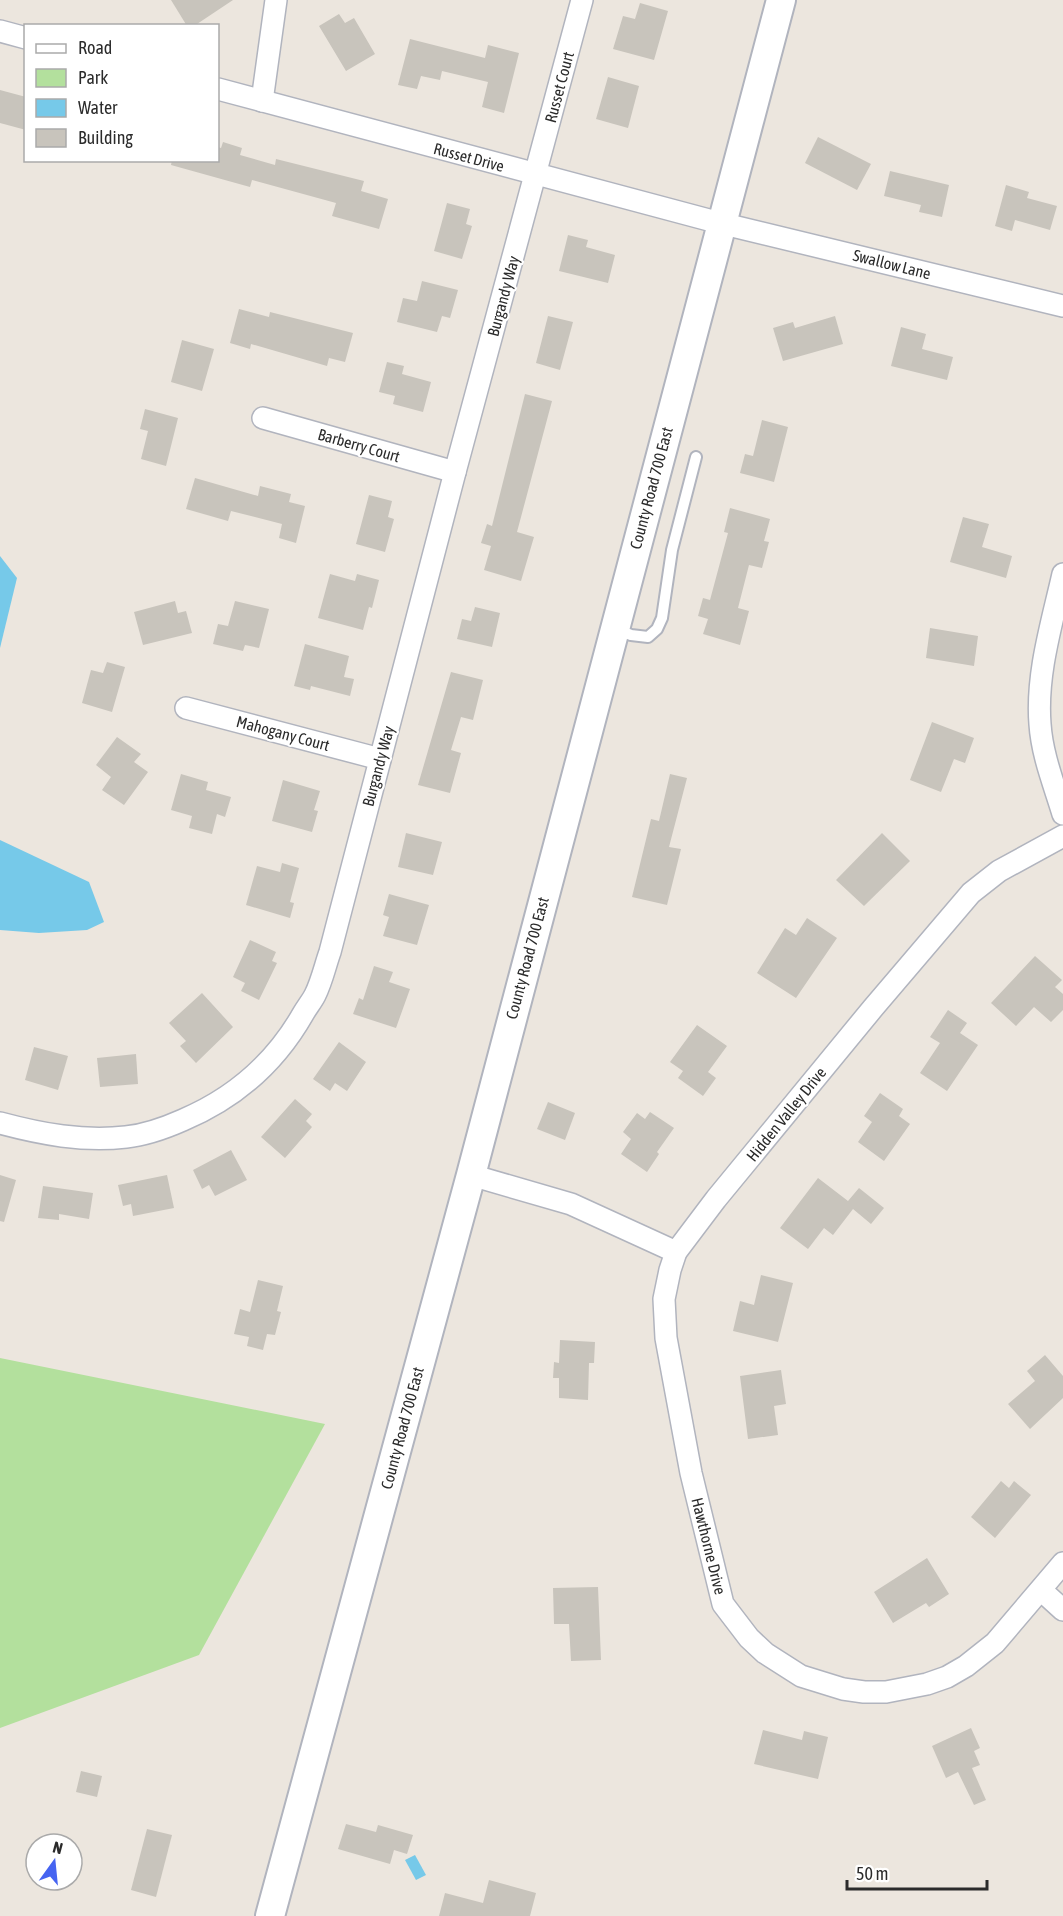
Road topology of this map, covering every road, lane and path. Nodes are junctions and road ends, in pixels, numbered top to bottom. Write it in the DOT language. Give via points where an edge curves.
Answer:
graph roads {
  1 [pos="276,0"];
  2 [pos="582,0"];
  3 [pos="781,0"];
  4 [pos="0,31"];
  5 [pos="24,37"];
  6 [pos="219,89"];
  7 [pos="262,101"];
  8 [pos="536,175"];
  9 [pos="720,223"];
  10 [pos="1063,306"];
  11 [pos="263,418"];
  12 [pos="696,457"];
  13 [pos="455,472"];
  14 [pos="1063,574"];
  15 [pos="614,629"];
  16 [pos="186,708"];
  17 [pos="380,759"];
  18 [pos="1063,814"];
  19 [pos="1063,836"];
  20 [pos="0,1123"];
  21 [pos="471,1175"];
  22 [pos="676,1252"];
  23 [pos="1063,1563"];
  24 [pos="1041,1590"];
  25 [pos="1063,1610"];
  26 [pos="270,1916"];
  1 -- 7 [label="street"];
  2 -- 8 [label="street, Russet Court"];
  3 -- 9 [label="main road, County Road 700 East"];
  4 -- 5 [label="street"];
  6 -- 7 [label="street, Russet Drive"];
  7 -- 8 [label="street, Russet Drive"];
  8 -- 9 [label="street, Russet Drive"];
  8 -- 13 [label="street, Burgandy Way"];
  9 -- 10 [label="street, Swallow Lane"];
  9 -- 15 [label="main road, County Road 700 East"];
  11 -- 13 [label="street, Barberry Court"];
  12 -- 15 [label="lane" via="657,629 648,637"];
  13 -- 17 [label="street, Burgandy Way"];
  14 -- 18 [label="street" via="1039,700 1045,756"];
  15 -- 21 [label="main road, County Road 700 East"];
  16 -- 17 [label="street, Mahogany Court"];
  17 -- 20 [label="street, Burgandy Way" via="330,952 315,994 292,1034 249,1082 194,1116 129,1137 60,1136"];
  19 -- 22 [label="street, Hidden Valley Drive" via="999,871 971,893"];
  21 -- 22 [label="street" via="571,1204"];
  21 -- 26 [label="main road, County Road 700 East"];
  22 -- 24 [label="street, Hawthorne Drive" via="663,1318 691,1473 723,1604 757,1646 782,1665 822,1684 864,1692 907,1689 947,1677 983,1654"];
  23 -- 24 [label="street, Hawthorne Drive"];
  24 -- 25 [label="street"];
}
